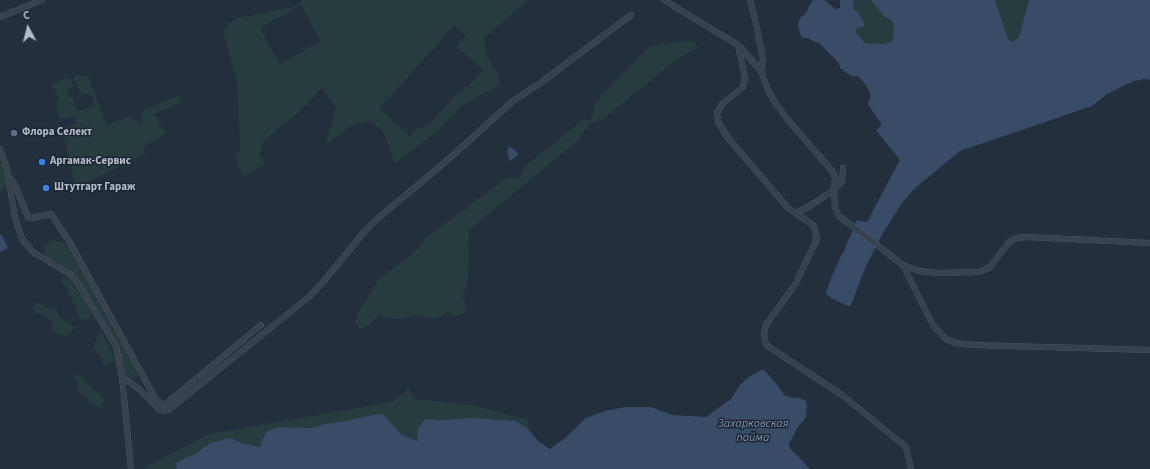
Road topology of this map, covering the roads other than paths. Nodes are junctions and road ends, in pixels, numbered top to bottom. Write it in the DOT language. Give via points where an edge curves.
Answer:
graph roads {
  1 [pos="42,0"];
  2 [pos="664,0"];
  3 [pos="750,0"];
  4 [pos="631,15"];
  5 [pos="0,18"];
  6 [pos="738,46"];
  7 [pos="761,71"];
  8 [pos="0,149"];
  9 [pos="843,168"];
  10 [pos="9,176"];
  11 [pos="834,190"];
  12 [pos="796,213"];
  13 [pos="1150,243"];
  14 [pos="903,265"];
  15 [pos="261,325"];
  16 [pos="1150,350"];
  17 [pos="122,377"];
  18 [pos="148,385"];
  19 [pos="139,389"];
  20 [pos="131,469"];
  21 [pos="912,469"];
  1 -- 5 [label="street"];
  2 -- 6 [label="street"];
  3 -- 7 [label="street" via="763,59"];
  4 -- 19 [label="street" via="513,102 377,219 310,296 170,409 159,409"];
  6 -- 7 [label="street"];
  6 -- 12 [label="street" via="745,78 743,86 722,104 717,113 718,122 729,139 789,209"];
  7 -- 11 [label="street" via="776,104 832,172 835,178"];
  8 -- 10 [label="street"];
  9 -- 11 [label="street" via="842,182"];
  10 -- 17 [label="street" via="15,218 22,239 33,252 70,274 77,282 113,340"];
  10 -- 18 [label="street" via="28,217 51,214 69,241"];
  11 -- 12 [label="street"];
  11 -- 14 [label="street" via="835,208 840,216"];
  12 -- 21 [label="street" via="814,226 817,239 796,283 766,325 766,345 842,395 906,447"];
  13 -- 14 [label="street" via="1027,237 1009,242 990,267 979,272 938,273 919,271"];
  14 -- 16 [label="street" via="933,325 946,339 956,343"];
  15 -- 18 [label="street" via="164,405 155,398"];
  17 -- 19 [label="street"];
  17 -- 20 [label="street"];
  18 -- 19 [label="street"];
}
